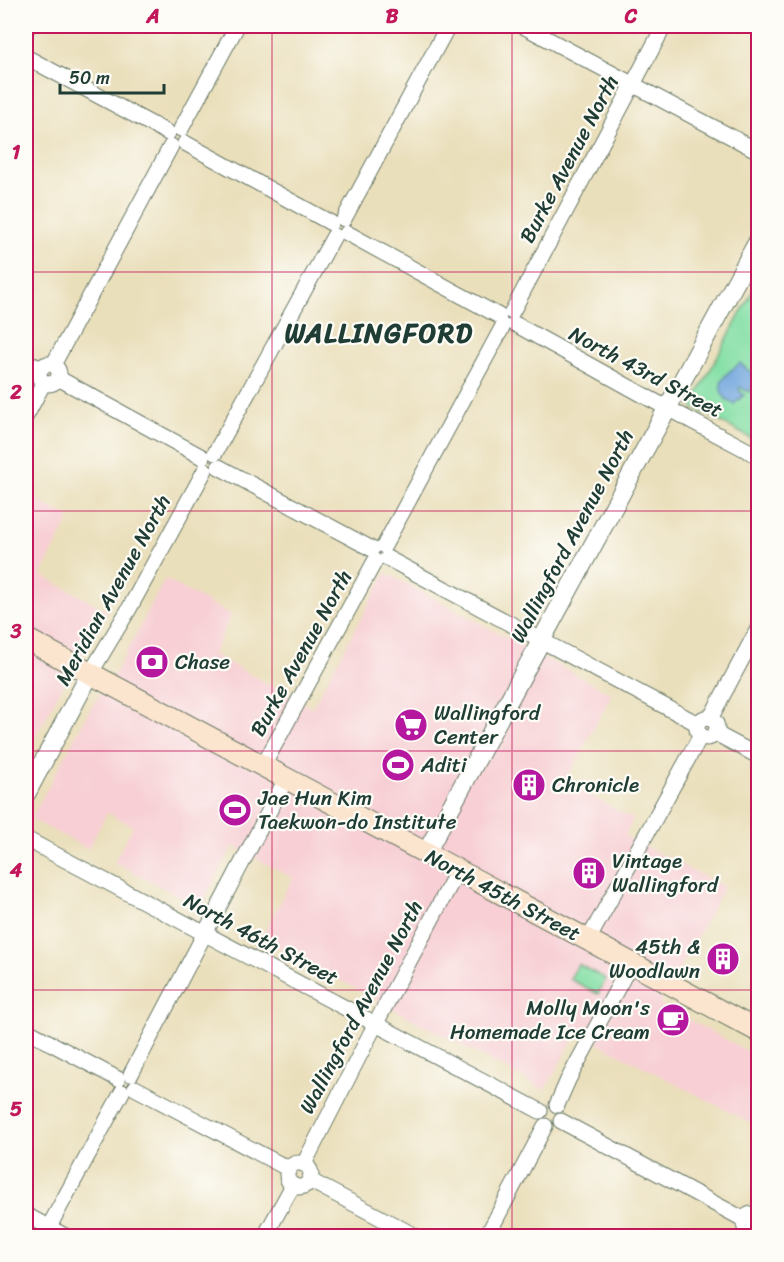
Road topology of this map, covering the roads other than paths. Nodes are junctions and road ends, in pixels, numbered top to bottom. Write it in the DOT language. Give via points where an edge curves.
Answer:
graph roads {
  1 [pos="28,26"];
  2 [pos="237,26"];
  3 [pos="448,26"];
  4 [pos="523,26"];
  5 [pos="664,26"];
  6 [pos="26,30"];
  7 [pos="26,57"];
  8 [pos="633,84"];
  9 [pos="176,138"];
  10 [pos="759,151"];
  11 [pos="339,228"];
  12 [pos="759,241"];
  13 [pos="507,319"];
  14 [pos="26,361"];
  15 [pos="49,373"];
  16 [pos="668,408"];
  17 [pos="26,416"];
  18 [pos="759,456"];
  19 [pos="210,462"];
  20 [pos="380,553"];
  21 [pos="759,629"];
  22 [pos="26,639"];
  23 [pos="541,640"];
  24 [pos="90,674"];
  25 [pos="706,728"];
  26 [pos="759,756"];
  27 [pos="263,766"];
  28 [pos="286,779"];
  29 [pos="26,794"];
  30 [pos="26,839"];
  31 [pos="426,854"];
  32 [pos="458,870"];
  33 [pos="206,933"];
  34 [pos="588,940"];
  35 [pos="631,963"];
  36 [pos="376,1023"];
  37 [pos="756,1025"];
  38 [pos="26,1030"];
  39 [pos="126,1083"];
  40 [pos="557,1105"];
  41 [pos="540,1111"];
  42 [pos="561,1121"];
  43 [pos="545,1126"];
  44 [pos="304,1164"];
  45 [pos="289,1169"];
  46 [pos="309,1180"];
  47 [pos="294,1185"];
  48 [pos="26,1215"];
  49 [pos="751,1228"];
  50 [pos="47,1232"];
  51 [pos="65,1236"];
  52 [pos="265,1236"];
  53 [pos="415,1236"];
  54 [pos="487,1236"];
  1 -- 6 [label="street"];
  2 -- 9 [label="street"];
  3 -- 11 [label="street, Meridian Avenue North"];
  4 -- 8 [label="street"];
  5 -- 8 [label="street, Burke Avenue North"];
  7 -- 9 [label="street, North 43rd Street"];
  8 -- 10 [label="street"];
  8 -- 13 [label="street, Burke Avenue North"];
  9 -- 11 [label="street, North 43rd Street"];
  9 -- 15 [label="street"];
  11 -- 13 [label="street, North 43rd Street"];
  11 -- 19 [label="street, Meridian Avenue North"];
  12 -- 16 [label="street, Wallingford Avenue North"];
  13 -- 16 [label="street, North 43rd Street"];
  13 -- 20 [label="street, Burke Avenue North"];
  14 -- 15 [label="street"];
  15 -- 17 [label="street"];
  15 -- 19 [label="street"];
  16 -- 18 [label="street, North 43rd Street"];
  16 -- 23 [label="street, Wallingford Avenue North"];
  19 -- 20 [label="street"];
  19 -- 24 [label="street, Meridian Avenue North"];
  20 -- 23 [label="street"];
  20 -- 27 [label="street, Burke Avenue North"];
  21 -- 25 [label="street"];
  22 -- 24 [label="main road, North 45th Street"];
  23 -- 25 [label="street"];
  23 -- 31 [label="street, Wallingford Avenue North"];
  24 -- 27 [label="main road, North 45th Street"];
  24 -- 29 [label="street, Meridian Avenue North"];
  25 -- 26 [label="street"];
  25 -- 34 [label="street"];
  27 -- 28 [label="main road, North 45th Street"];
  28 -- 31 [label="main road, North 45th Street"];
  28 -- 33 [label="street"];
  30 -- 33 [label="street, North 46th Street"];
  31 -- 32 [label="main road, North 45th Street"];
  32 -- 34 [label="main road, North 45th Street"];
  32 -- 36 [label="street, Wallingford Avenue North"];
  33 -- 36 [label="street, North 46th Street"];
  33 -- 39 [label="street"];
  34 -- 35 [label="main road, North 45th Street"];
  35 -- 37 [label="main road, North 45th Street"];
  35 -- 40 [label="street"];
  36 -- 41 [label="street, North 46th Street"];
  36 -- 44 [label="street, Wallingford Avenue North"];
  38 -- 39 [label="street"];
  39 -- 45 [label="street"];
  39 -- 50 [label="street"];
  40 -- 41 [label="street" via="545,1105"];
  40 -- 42 [label="street" via="562,1110"];
  41 -- 43 [label="street" via="539,1118"];
  42 -- 43 [label="street" via="554,1127"];
  42 -- 49 [label="street"];
  43 -- 54 [label="street"];
  44 -- 45 [label="street"];
  44 -- 46 [label="street" via="311,1172"];
  45 -- 47 [label="street" via="288,1179"];
  46 -- 47 [label="street" via="303,1186"];
  46 -- 53 [label="street"];
  47 -- 52 [label="street"];
  48 -- 50 [label="street"];
  50 -- 51 [label="street"];
}
